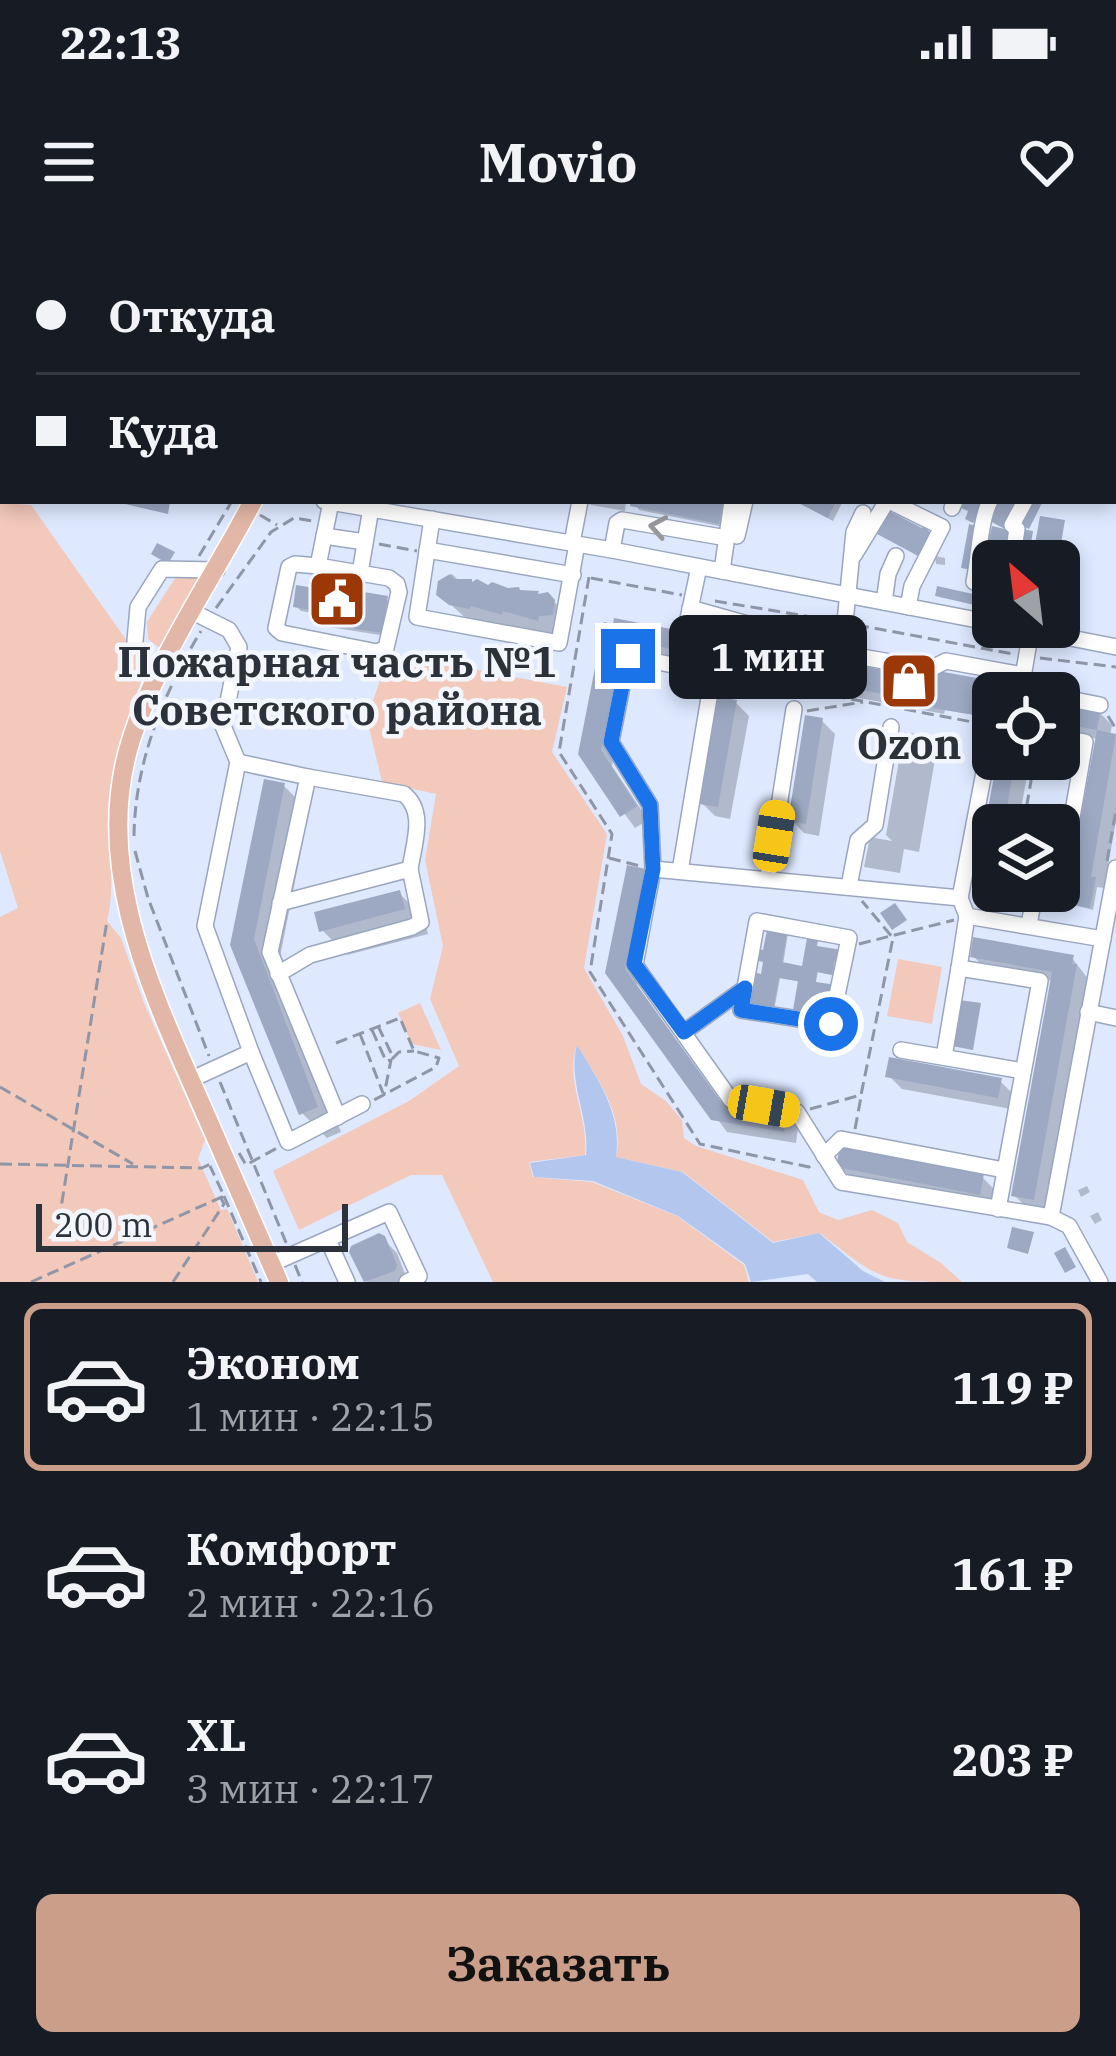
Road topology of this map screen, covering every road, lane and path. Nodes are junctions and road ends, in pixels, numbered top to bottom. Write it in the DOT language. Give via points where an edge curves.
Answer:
graph roads {
  1 [pos="230,504"];
  2 [pos="251,504"];
  3 [pos="328,504"];
  4 [pos="346,504"];
  5 [pos="580,504"];
  6 [pos="732,504"];
  7 [pos="744,504"];
  8 [pos="886,504"];
  9 [pos="894,504"];
  10 [pos="988,504"];
  11 [pos="1023,504"];
  12 [pos="371,508"];
  13 [pos="863,514"];
  14 [pos="432,519"];
  15 [pos="325,536"];
  16 [pos="983,540"];
  17 [pos="1015,540"];
  18 [pos="727,541"];
  19 [pos="365,542"];
  20 [pos="575,544"];
  21 [pos="612,550"];
  22 [pos="427,551"];
  23 [pos="854,555"];
  24 [pos="896,556"];
  25 [pos="318,566"];
  26 [pos="698,567"];
  27 [pos="192,568"];
  28 [pos="217,570"];
  29 [pos="722,571"];
  30 [pos="360,573"];
  31 [pos="573,575"];
  32 [pos="850,596"];
  33 [pos="884,602"];
  34 [pos="908,607"];
  35 [pos="690,608"];
  36 [pos="193,611"];
  37 [pos="972,619"];
  38 [pos="135,640"];
  39 [pos="1080,640"];
  40 [pos="1116,647"];
  41 [pos="842,652"];
  42 [pos="678,666"];
  43 [pos="1006,672"];
  44 [pos="710,692"];
  45 [pos="865,701"];
  46 [pos="1080,701"];
  47 [pos="1100,705"];
  48 [pos="794,711"];
  49 [pos="914,711"];
  50 [pos="972,721"];
  51 [pos="891,727"];
  52 [pos="1116,729"];
  53 [pos="1080,741"];
  54 [pos="238,761"];
  55 [pos="1080,771"];
  56 [pos="308,777"];
  57 [pos="982,780"];
  58 [pos="608,858"];
  59 [pos="1116,868"];
  60 [pos="410,869"];
  61 [pos="653,869"];
  62 [pos="680,871"];
  63 [pos="768,877"];
  64 [pos="849,886"];
  65 [pos="960,898"];
  66 [pos="280,903"];
  67 [pos="1031,912"];
  68 [pos="968,916"];
  69 [pos="107,921"];
  70 [pos="1029,925"];
  71 [pos="892,938"];
  72 [pos="1103,939"];
  73 [pos="848,945"];
  74 [pos="958,968"];
  75 [pos="278,974"];
  76 [pos="745,988"];
  77 [pos="1088,1012"];
  78 [pos="1116,1018"];
  79 [pos="378,1026"];
  80 [pos="371,1028"];
  81 [pos="684,1032"];
  82 [pos="359,1033"];
  83 [pos="336,1043"];
  84 [pos="871,1045"];
  85 [pos="902,1050"];
  86 [pos="251,1052"];
  87 [pos="414,1052"];
  88 [pos="944,1058"];
  89 [pos="392,1059"];
  90 [pos="1023,1071"];
  91 [pos="190,1080"];
  92 [pos="0,1087"];
  93 [pos="384,1095"];
  94 [pos="861,1095"];
  95 [pos="362,1104"];
  96 [pos="797,1112"];
  97 [pos="338,1117"];
  98 [pos="72,1127"];
  99 [pos="853,1141"];
  100 [pos="288,1142"];
  101 [pos="824,1156"];
  102 [pos="217,1162"];
  103 [pos="0,1164"];
  104 [pos="66,1165"];
  105 [pos="137,1167"];
  106 [pos="1004,1170"];
  107 [pos="223,1197"];
  108 [pos="998,1208"];
  109 [pos="1052,1217"];
  110 [pos="56,1239"];
  111 [pos="328,1240"];
  112 [pos="291,1255"];
  113 [pos="270,1276"];
  114 [pos="31,1282"];
  115 [pos="173,1282"];
  116 [pos="302,1282"];
  117 [pos="347,1282"];
  118 [pos="407,1282"];
  119 [pos="1100,1282"];
  1 -- 27 [label="path"];
  2 -- 28 [label="main road"];
  3 -- 15 [label="street"];
  4 -- 12 [label="street"];
  5 -- 20 [label="street"];
  6 -- 18 [label="street"];
  7 -- 18 [label="street" via="735,542"];
  8 -- 23 [label="street"];
  9 -- 34 [label="street" via="942,527"];
  10 -- 16 [label="street"];
  11 -- 17 [label="street" via="1012,525"];
  12 -- 14 [label="street"];
  12 -- 19 [label="street"];
  13 -- 23 [label="street"];
  14 -- 20 [label="street"];
  14 -- 22 [label="street"];
  15 -- 19 [label="street"];
  15 -- 25 [label="street"];
  18 -- 21 [label="street, one-way" via="622,520"];
  18 -- 29 [label="street"];
  19 -- 22 [label="path"];
  19 -- 30 [label="street"];
  20 -- 21 [label="street"];
  20 -- 31 [label="street"];
  21 -- 26 [label="street"];
  22 -- 31 [label="street"];
  22 -- 31 [label="street" via="417,617 559,644"];
  23 -- 32 [label="street"];
  24 -- 33 [label="street"];
  25 -- 30 [label="street"];
  25 -- 30 [label="street" via="289,567 276,628 376,652 390,639 397,584"];
  26 -- 29 [label="street"];
  26 -- 35 [label="street"];
  27 -- 28 [label="street"];
  27 -- 38 [label="street" via="162,569 138,607"];
  28 -- 36 [label="main road"];
  29 -- 32 [label="street"];
  32 -- 33 [label="street"];
  32 -- 41 [label="street"];
  33 -- 34 [label="street"];
  34 -- 37 [label="street"];
  35 -- 41 [label="street" via="776,632 782,643"];
  35 -- 42 [label="street"];
  36 -- 54 [label="street" via="236,637 239,647 223,726"];
  36 -- 91 [label="main road" via="130,741 120,809 127,914"];
  39 -- 40 [label="street"];
  41 -- 43 [label="street" via="930,669 946,661"];
  42 -- 45 [label="path"];
  42 -- 61 [label="street" via="628,656 611,742 650,805"];
  44 -- 62 [label="street"];
  45 -- 48 [label="path"];
  45 -- 49 [label="path"];
  46 -- 47 [label="street"];
  47 -- 52 [label="path"];
  48 -- 63 [label="street"];
  49 -- 50 [label="path"];
  49 -- 51 [label="path"];
  51 -- 64 [label="street" via="875,824 858,840"];
  53 -- 55 [label="street"];
  54 -- 56 [label="street"];
  54 -- 86 [label="street" via="206,926"];
  56 -- 60 [label="street" via="410,798 418,813"];
  56 -- 66 [label="street"];
  57 -- 65 [label="street"];
  58 -- 61 [label="path"];
  59 -- 72 [label="street"];
  60 -- 66 [label="street"];
  60 -- 75 [label="street" via="421,922 310,955"];
  61 -- 62 [label="street"];
  61 -- 81 [label="street" via="634,964"];
  62 -- 63 [label="street"];
  63 -- 64 [label="street"];
  64 -- 65 [label="street"];
  64 -- 71 [label="path"];
  65 -- 68 [label="street"];
  66 -- 75 [label="street" via="270,939"];
  67 -- 70 [label="street"];
  68 -- 70 [label="street"];
  68 -- 71 [label="path"];
  68 -- 74 [label="street"];
  69 -- 98 [label="path"];
  70 -- 72 [label="street"];
  71 -- 73 [label="path"];
  71 -- 84 [label="path"];
  72 -- 77 [label="street"];
  73 -- 76 [label="street" via="849,938 758,920"];
  73 -- 76 [label="street" via="831,1024 741,1010"];
  74 -- 88 [label="street"];
  74 -- 90 [label="street" via="1040,981"];
  75 -- 97 [label="street"];
  76 -- 81 [label="street"];
  77 -- 78 [label="street"];
  77 -- 109 [label="street"];
  79 -- 80 [label="path"];
  79 -- 87 [label="path" via="400,1018"];
  79 -- 89 [label="path"];
  80 -- 82 [label="path"];
  80 -- 89 [label="path" via="386,1061"];
  81 -- 96 [label="street" via="731,1100"];
  82 -- 83 [label="path"];
  82 -- 93 [label="path"];
  84 -- 85 [label="path"];
  84 -- 94 [label="path"];
  85 -- 88 [label="street"];
  86 -- 91 [label="street"];
  86 -- 100 [label="street"];
  87 -- 89 [label="path"];
  87 -- 93 [label="path" via="439,1058 436,1067"];
  88 -- 90 [label="street"];
  89 -- 93 [label="path"];
  90 -- 106 [label="street"];
  91 -- 102 [label="main road"];
  92 -- 98 [label="path"];
  93 -- 95 [label="path"];
  94 -- 96 [label="path"];
  94 -- 99 [label="path"];
  95 -- 97 [label="street"];
  96 -- 101 [label="street"];
  97 -- 100 [label="street"];
  98 -- 104 [label="path"];
  98 -- 105 [label="path"];
  99 -- 101 [label="street" via="841,1139"];
  99 -- 106 [label="street"];
  100 -- 102 [label="path" via="246,1165 240,1153"];
  101 -- 108 [label="street" via="841,1182"];
  102 -- 105 [label="path"];
  102 -- 107 [label="path"];
  102 -- 113 [label="main road"];
  103 -- 104 [label="path"];
  104 -- 105 [label="path"];
  104 -- 110 [label="path"];
  106 -- 108 [label="street"];
  107 -- 113 [label="path"];
  107 -- 114 [label="path"];
  107 -- 115 [label="path"];
  108 -- 109 [label="street"];
  109 -- 119 [label="street" via="1070,1226"];
  111 -- 112 [label="street"];
  111 -- 117 [label="street"];
  111 -- 118 [label="street" via="389,1212 419,1276"];
  112 -- 113 [label="street"];
  112 -- 116 [label="path"];
}
